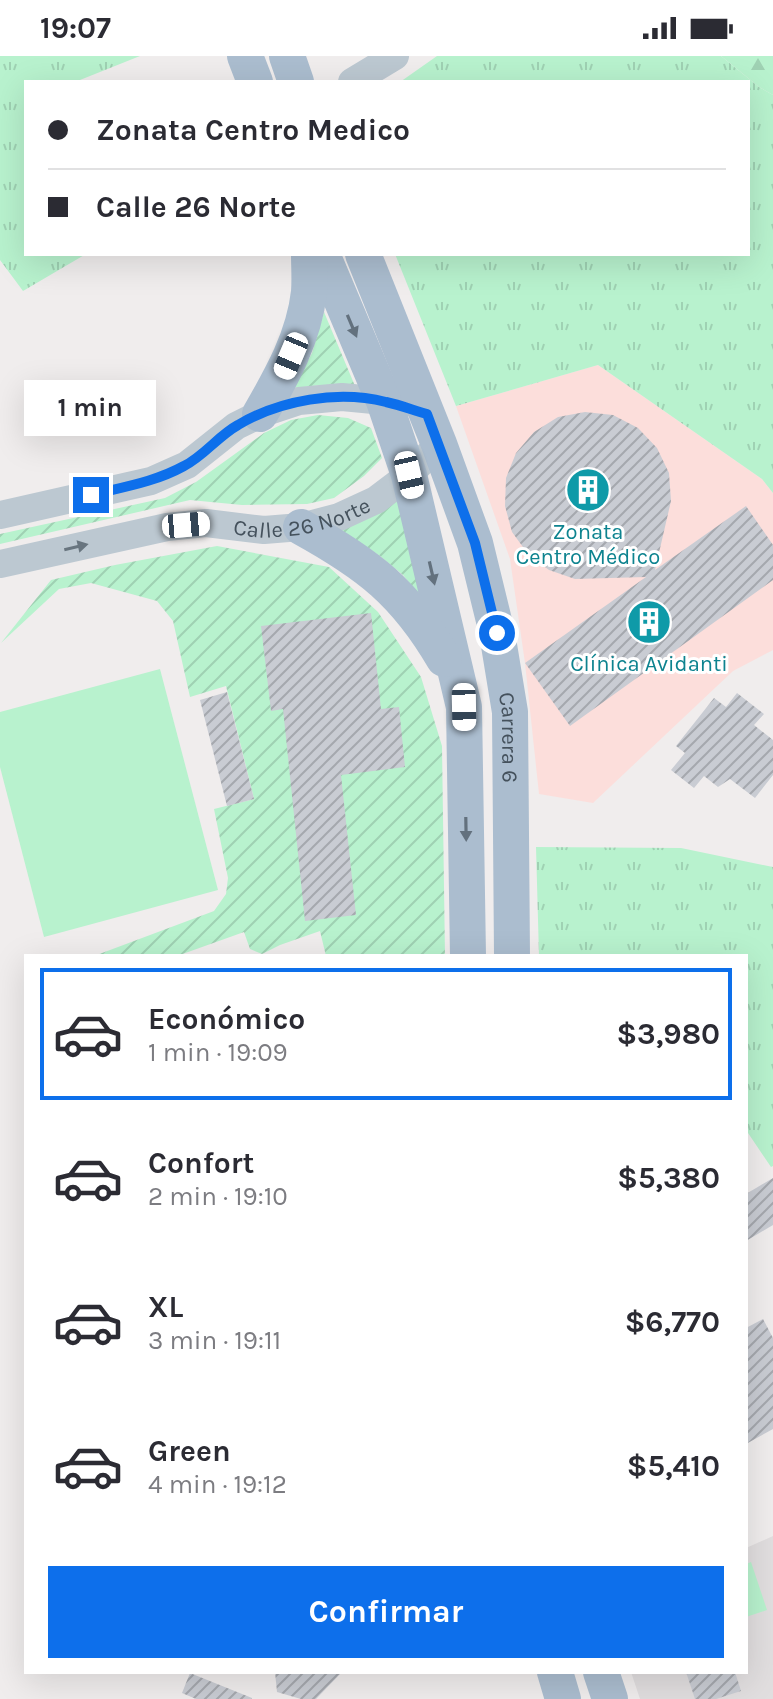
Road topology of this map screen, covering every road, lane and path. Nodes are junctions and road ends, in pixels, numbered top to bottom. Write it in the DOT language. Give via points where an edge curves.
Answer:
graph roads {
  1 [pos="245,56"];
  2 [pos="287,56"];
  3 [pos="395,56"];
  4 [pos="254,80"];
  5 [pos="295,80"];
  6 [pos="355,80"];
  7 [pos="309,256"];
  8 [pos="323,256"];
  9 [pos="364,256"];
  10 [pos="384,401"];
  11 [pos="260,414"];
  12 [pos="433,429"];
  13 [pos="409,475"];
  14 [pos="0,515"];
  15 [pos="301,527"];
  16 [pos="0,564"];
  17 [pos="464,707"];
  18 [pos="468,954"];
  19 [pos="512,954"];
  20 [pos="556,1674"];
  21 [pos="602,1674"];
  22 [pos="563,1699"];
  23 [pos="610,1699"];
  1 -- 4 [label="main road"];
  2 -- 5 [label="main road"];
  3 -- 6 [label="street"];
  7 -- 11 [label="main road" via="309,293 299,335"];
  8 -- 10 [label="main road, one-way"];
  9 -- 12 [label="main road, Carrera 6"];
  10 -- 11 [label="street" via="299,401"];
  10 -- 12 [label="street"];
  10 -- 13 [label="main road"];
  11 -- 14 [label="street" via="187,465 151,481"];
  12 -- 13 [label="street, Calle 26 Norte"];
  12 -- 19 [label="main road, Carrera 6" via="475,543 510,712"];
  13 -- 15 [label="street, Calle 26 Norte" via="376,500"];
  13 -- 17 [label="main road, one-way"];
  16 -- 15 [label="street, Calle 26 Norte, one-way" via="167,527"];
  15 -- 17 [label="main road" via="373,571 403,600 449,668"];
  17 -- 18 [label="main road, one-way"];
  20 -- 22 [label="main road"];
  21 -- 23 [label="main road"];
}
